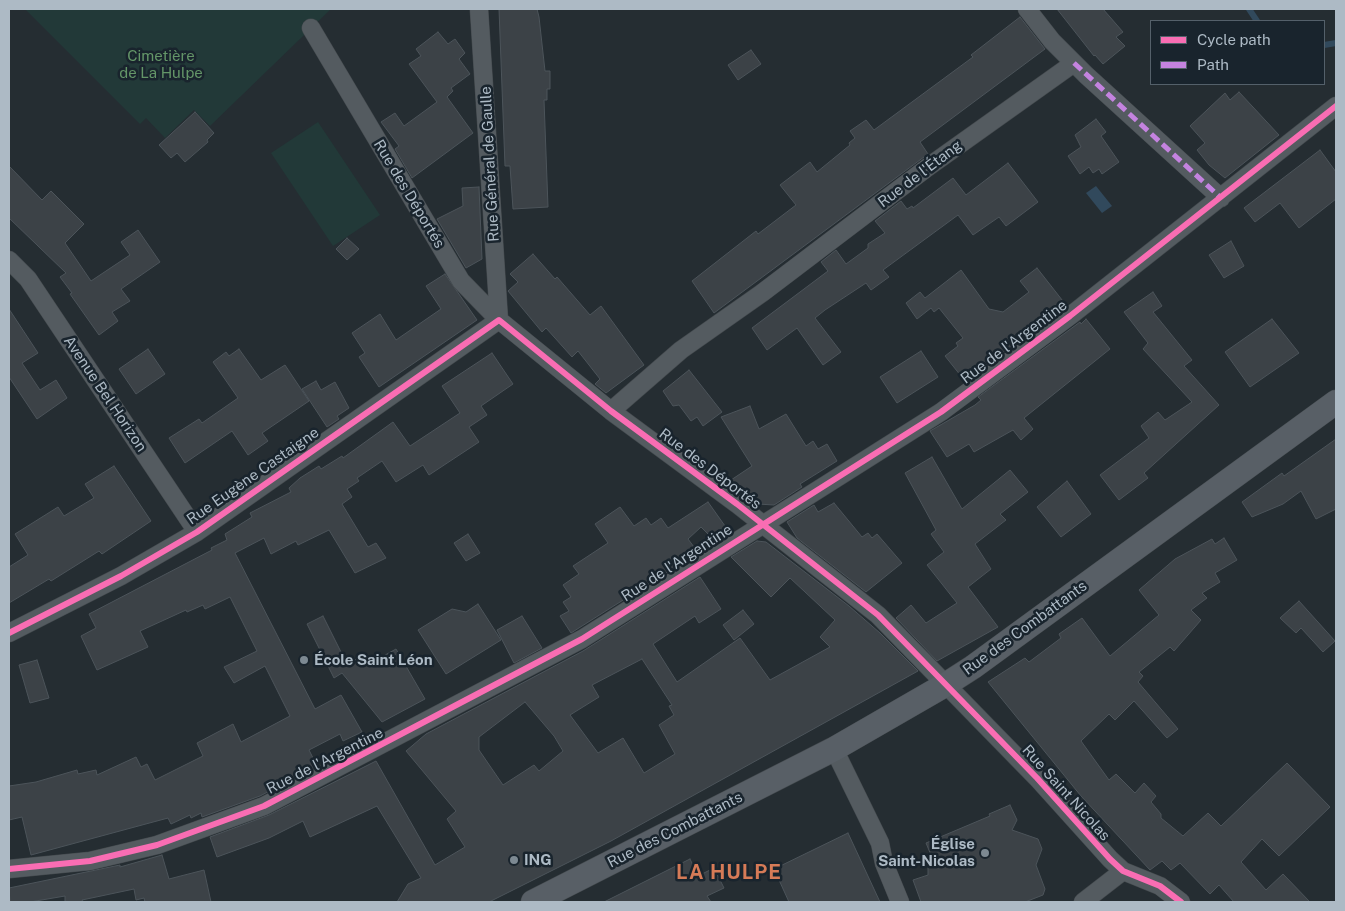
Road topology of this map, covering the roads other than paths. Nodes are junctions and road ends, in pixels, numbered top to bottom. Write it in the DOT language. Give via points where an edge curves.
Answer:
graph roads {
  1 [pos="479,9"];
  2 [pos="1028,9"];
  3 [pos="311,28"];
  4 [pos="1074,63"];
  5 [pos="1336,106"];
  6 [pos="1221,198"];
  7 [pos="9,260"];
  8 [pos="499,320"];
  9 [pos="1336,402"];
  10 [pos="611,411"];
  11 [pos="762,524"];
  12 [pos="197,532"];
  13 [pos="9,633"];
  14 [pos="945,685"];
  15 [pos="834,748"];
  16 [pos="9,869"];
  17 [pos="1123,871"];
  18 [pos="532,902"];
  19 [pos="900,902"];
  20 [pos="1083,902"];
  21 [pos="1181,902"];
  1 -- 8 [label="street, Rue Général de Gaulle"];
  2 -- 4 [label="street"];
  3 -- 8 [label="street, Rue des Déportés" via="461,281"];
  4 -- 6 [label="street"];
  4 -- 10 [label="street, Rue de l'Étang" via="928,167 762,294 681,350"];
  5 -- 6 [label="street, Rue de l'Argentine"];
  6 -- 11 [label="street, Rue de l'Argentine" via="941,412"];
  7 -- 12 [label="street, Avenue Bel Horizon" via="28,279"];
  8 -- 10 [label="street, Rue des Déportés"];
  8 -- 12 [label="street, Rue Eugène Castaigne"];
  9 -- 14 [label="main road, Rue des Combattants"];
  10 -- 11 [label="street, Rue des Déportés"];
  11 -- 14 [label="street, Rue des Déportés" via="878,615"];
  11 -- 16 [label="street, Rue de l'Argentine" via="582,639 264,806 157,845 90,861"];
  12 -- 13 [label="street, Rue Eugène Castaigne" via="121,576"];
  14 -- 15 [label="main road, Rue des Combattants"];
  14 -- 17 [label="street, Rue Saint Nicolas"];
  15 -- 18 [label="main road, Rue des Combattants"];
  15 -- 19 [label="street" via="880,843 884,863"];
  17 -- 20 [label="street"];
  17 -- 21 [label="street, Rue Saint Nicolas" via="1160,886"];
}
